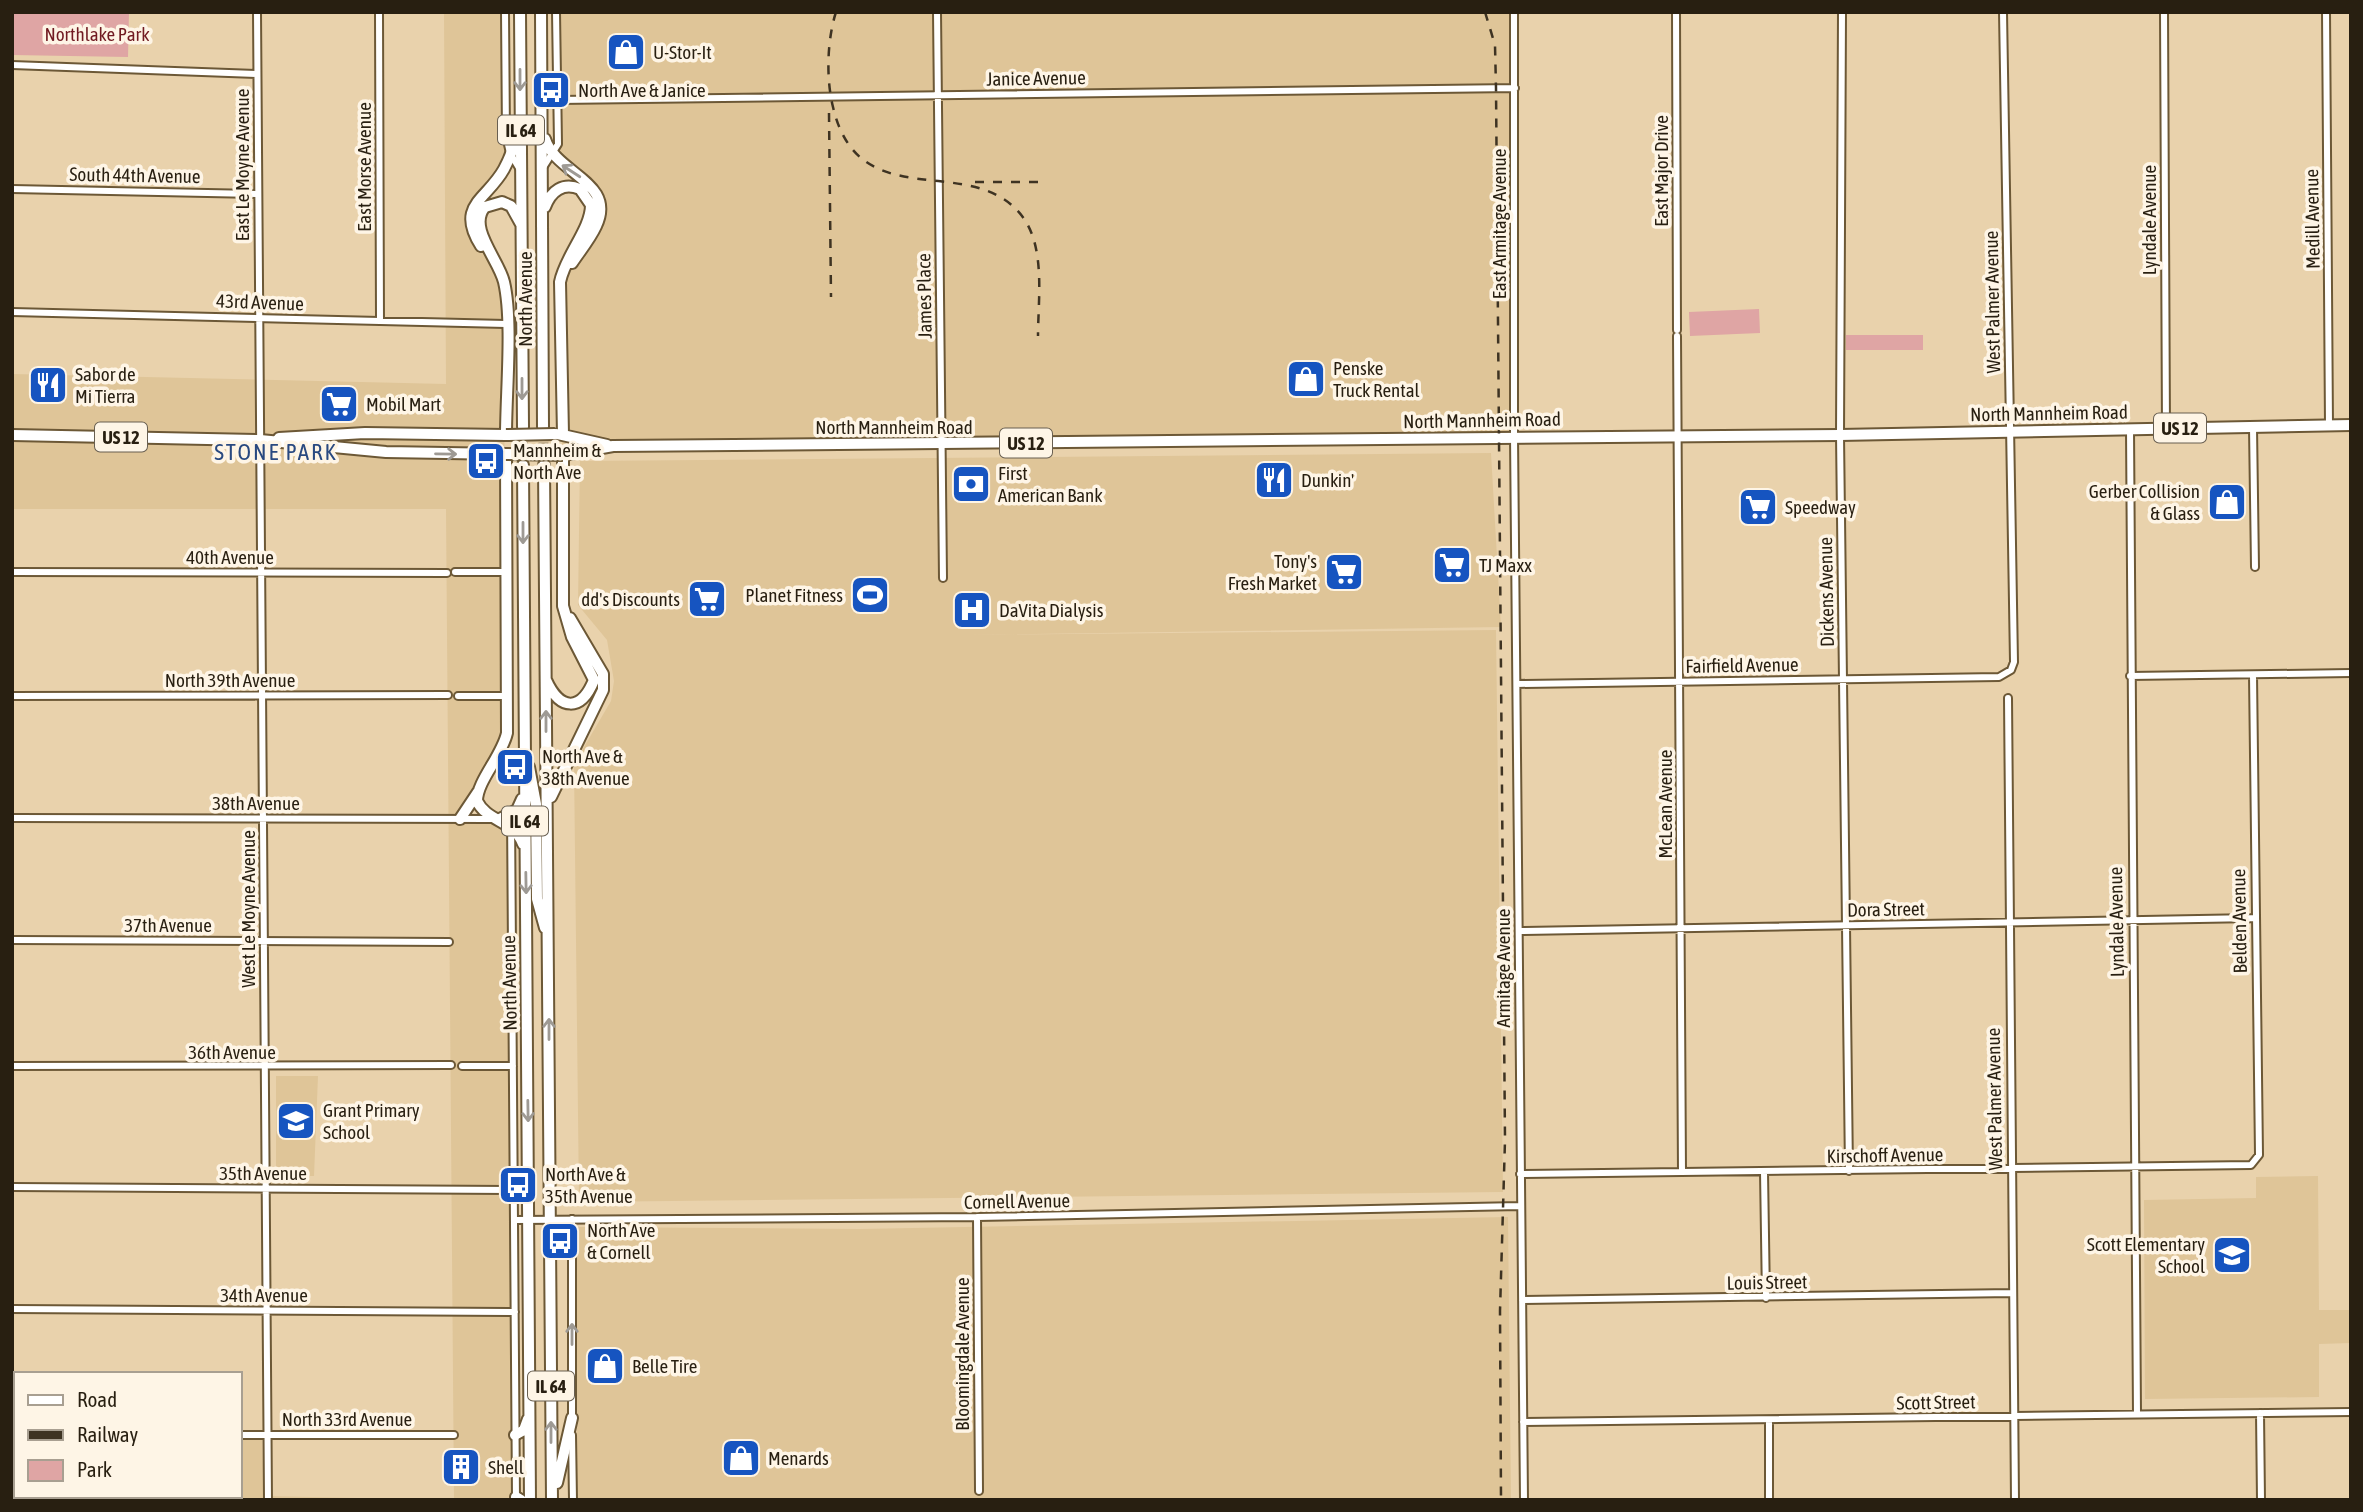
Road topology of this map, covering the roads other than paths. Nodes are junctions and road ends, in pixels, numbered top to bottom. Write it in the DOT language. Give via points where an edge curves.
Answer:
graph roads {
  1 [pos="257,12"];
  2 [pos="380,12"];
  3 [pos="505,12"];
  4 [pos="520,12"];
  5 [pos="541,12"];
  6 [pos="556,12"];
  7 [pos="937,12"];
  8 [pos="1514,12"];
  9 [pos="1676,12"];
  10 [pos="1842,12"];
  11 [pos="2003,12"];
  12 [pos="2164,12"];
  13 [pos="2326,12"];
  14 [pos="12,65"];
  15 [pos="257,74"];
  16 [pos="1515,88"];
  17 [pos="938,95"];
  18 [pos="558,100"];
  19 [pos="520,118"];
  20 [pos="541,128"];
  21 [pos="510,153"];
  22 [pos="551,153"];
  23 [pos="521,171"];
  24 [pos="542,171"];
  25 [pos="12,188"];
  26 [pos="257,194"];
  27 [pos="542,213"];
  28 [pos="521,224"];
  29 [pos="503,276"];
  30 [pos="561,299"];
  31 [pos="12,312"];
  32 [pos="260,318"];
  33 [pos="380,321"];
  34 [pos="506,324"];
  35 [pos="2351,425"];
  36 [pos="2329,426"];
  37 [pos="523,427"];
  38 [pos="543,427"];
  39 [pos="2253,427"];
  40 [pos="2130,429"];
  41 [pos="2166,429"];
  42 [pos="2010,431"];
  43 [pos="563,434"];
  44 [pos="12,435"];
  45 [pos="506,435"];
  46 [pos="1840,435"];
  47 [pos="1514,436"];
  48 [pos="1677,436"];
  49 [pos="260,440"];
  50 [pos="942,445"];
  51 [pos="613,446"];
  52 [pos="506,454"];
  53 [pos="563,455"];
  54 [pos="523,465"];
  55 [pos="544,465"];
  56 [pos="2255,567"];
  57 [pos="12,572"];
  58 [pos="455,572"];
  59 [pos="506,572"];
  60 [pos="261,573"];
  61 [pos="447,573"];
  62 [pos="943,578"];
  63 [pos="563,606"];
  64 [pos="2008,673"];
  65 [pos="2351,673"];
  66 [pos="2253,675"];
  67 [pos="2130,676"];
  68 [pos="546,680"];
  69 [pos="1843,680"];
  70 [pos="1679,682"];
  71 [pos="1517,684"];
  72 [pos="448,695"];
  73 [pos="12,696"];
  74 [pos="262,696"];
  75 [pos="458,696"];
  76 [pos="508,696"];
  77 [pos="2008,698"];
  78 [pos="524,744"];
  79 [pos="481,787"];
  80 [pos="524,789"];
  81 [pos="547,810"];
  82 [pos="12,818"];
  83 [pos="263,818"];
  84 [pos="460,819"];
  85 [pos="507,820"];
  86 [pos="525,849"];
  87 [pos="2254,918"];
  88 [pos="2132,920"];
  89 [pos="2008,922"];
  90 [pos="1845,925"];
  91 [pos="1681,928"];
  92 [pos="1519,931"];
  93 [pos="548,935"];
  94 [pos="12,940"];
  95 [pos="264,941"];
  96 [pos="449,942"];
  97 [pos="451,1065"];
  98 [pos="12,1066"];
  99 [pos="462,1066"];
  100 [pos="513,1066"];
  101 [pos="264,1068"];
  102 [pos="2251,1165"];
  103 [pos="2135,1166"];
  104 [pos="2011,1169"];
  105 [pos="1849,1171"];
  106 [pos="1682,1172"];
  107 [pos="1763,1172"];
  108 [pos="1520,1174"];
  109 [pos="12,1187"];
  110 [pos="265,1189"];
  111 [pos="514,1190"];
  112 [pos="1520,1206"];
  113 [pos="977,1217"];
  114 [pos="572,1219"];
  115 [pos="514,1220"];
  116 [pos="529,1220"];
  117 [pos="550,1220"];
  118 [pos="2012,1293"];
  119 [pos="1766,1298"];
  120 [pos="1522,1300"];
  121 [pos="12,1309"];
  122 [pos="266,1311"];
  123 [pos="515,1312"];
  124 [pos="2351,1412"];
  125 [pos="530,1413"];
  126 [pos="2260,1413"];
  127 [pos="2137,1414"];
  128 [pos="2014,1416"];
  129 [pos="572,1418"];
  130 [pos="1523,1422"];
  131 [pos="1769,1422"];
  132 [pos="242,1435"];
  133 [pos="267,1435"];
  134 [pos="511,1435"];
  135 [pos="454,1436"];
  136 [pos="979,1491"];
  137 [pos="518,1499"];
  138 [pos="268,1500"];
  139 [pos="530,1500"];
  140 [pos="553,1500"];
  141 [pos="573,1500"];
  142 [pos="1524,1500"];
  143 [pos="1769,1500"];
  144 [pos="2015,1500"];
  145 [pos="2261,1500"];
  1 -- 15 [label="street, East Le Moyne Avenue"];
  2 -- 33 [label="street, East Morse Avenue"];
  3 -- 21 [label="street"];
  4 -- 19 [label="main road, IL 64, one-way"];
  5 -- 20 [label="main road, IL 64"];
  6 -- 18 [label="street"];
  7 -- 17 [label="street, James Place"];
  8 -- 16 [label="street, East Armitage Avenue"];
  9 -- 48 [label="street, East Major Drive"];
  10 -- 46 [label="street, Dickens Avenue"];
  11 -- 42 [label="street, West Palmer Avenue"];
  12 -- 41 [label="street, Lyndale Avenue"];
  13 -- 36 [label="street, Medill Avenue"];
  14 -- 15 [label="street"];
  15 -- 26 [label="street, East Le Moyne Avenue"];
  16 -- 17 [label="street, Janice Avenue"];
  16 -- 47 [label="street, East Armitage Avenue"];
  17 -- 18 [label="street, Janice Avenue"];
  17 -- 50 [label="street, James Place"];
  18 -- 22 [label="street" via="558,144"];
  19 -- 21 [label="main road"];
  19 -- 23 [label="main road, IL 64"];
  20 -- 22 [label="main road"];
  20 -- 24 [label="main road, IL 64"];
  21 -- 23 [label="street"];
  21 -- 29 [label="main road" via="504,170 474,206 470,220 473,233"];
  22 -- 24 [label="street"];
  30 -- 22 [label="main road, one-way" via="570,268 595,228 600,207 593,188"];
  23 -- 28 [label="main road, IL 64"];
  24 -- 27 [label="main road, North Avenue / IL 64"];
  25 -- 26 [label="street, South 44th Avenue"];
  26 -- 32 [label="street, East Le Moyne Avenue"];
  27 -- 30 [label="main road" via="555,190 568,186 580,189 591,205 588,221 563,267"];
  27 -- 38 [label="main road, North Avenue / IL 64"];
  28 -- 29 [label="main road" via="512,206 502,202 480,212 479,227"];
  28 -- 37 [label="main road, North Avenue / IL 64, one-way"];
  29 -- 34 [label="main road"];
  30 -- 43 [label="main road"];
  31 -- 32 [label="street, 43rd Avenue"];
  32 -- 33 [label="street, 43rd Avenue"];
  32 -- 49 [label="street, West Le Moyne Avenue"];
  33 -- 34 [label="street, 43rd Avenue"];
  34 -- 45 [label="main road"];
  35 -- 36 [label="main road, North Mannheim Road / US 12"];
  36 -- 39 [label="main road, North Mannheim Road / US 12"];
  39 -- 41 [label="main road, North Mannheim Road / US 12"];
  39 -- 56 [label="street"];
  40 -- 41 [label="main road, North Mannheim Road / US 12"];
  40 -- 42 [label="main road, North Mannheim Road / US 12"];
  40 -- 67 [label="street, Lyndale Avenue"];
  42 -- 46 [label="main road, North Mannheim Road / US 12"];
  42 -- 64 [label="street, West Palmer Avenue" via="2014,662"];
  43 -- 45 [label="main road, North Mannheim Road / US 12, bridge"];
  43 -- 51 [label="main road, North Mannheim Road / US 12"];
  44 -- 49 [label="main road, North Mannheim Road / US 12"];
  45 -- 49 [label="main road, North Mannheim Road / US 12" via="365,433"];
  46 -- 48 [label="main road, North Mannheim Road / US 12"];
  46 -- 69 [label="street, Dickens Avenue"];
  47 -- 48 [label="main road, North Mannheim Road / US 12"];
  47 -- 50 [label="main road, North Mannheim Road / US 12"];
  47 -- 71 [label="street, Armitage Avenue"];
  48 -- 70 [label="street, McLean Avenue"];
  49 -- 52 [label="main road, North Mannheim Road / US 12, one-way" via="374,451"];
  49 -- 60 [label="street, West Le Moyne Avenue"];
  50 -- 51 [label="main road, North Mannheim Road / US 12"];
  50 -- 62 [label="street, James Place"];
  51 -- 53 [label="main road, North Mannheim Road / US 12"];
  52 -- 53 [label="main road, North Mannheim Road / US 12, bridge"];
  52 -- 59 [label="main road"];
  53 -- 63 [label="main road"];
  54 -- 78 [label="main road, North Avenue / IL 64, one-way"];
  55 -- 68 [label="main road, North Avenue / IL 64"];
  57 -- 60 [label="street, 40th Avenue"];
  58 -- 59 [label="street"];
  59 -- 76 [label="main road"];
  60 -- 61 [label="street, 40th Avenue"];
  60 -- 74 [label="street, West Le Moyne Avenue"];
  63 -- 68 [label="main road" via="572,637 594,680 587,696 574,704 562,703"];
  63 -- 81 [label="main road" via="603,674 603,690 555,784"];
  64 -- 69 [label="street, Fairfield Avenue" via="1999,677"];
  65 -- 66 [label="street"];
  66 -- 67 [label="street"];
  66 -- 87 [label="street, Belden Avenue"];
  67 -- 88 [label="street, Lyndale Avenue"];
  81 -- 68 [label="main road, North Avenue / IL 64, one-way"];
  69 -- 70 [label="street, Fairfield Avenue"];
  69 -- 90 [label="street, Dickens Avenue"];
  70 -- 71 [label="street, Fairfield Avenue"];
  70 -- 91 [label="street, McLean Avenue"];
  71 -- 92 [label="street, Armitage Avenue"];
  72 -- 74 [label="street, North 39th Avenue"];
  73 -- 74 [label="street, North 39th Avenue"];
  74 -- 83 [label="street, West Le Moyne Avenue"];
  75 -- 76 [label="street"];
  76 -- 79 [label="main road" via="505,744"];
  77 -- 89 [label="street, West Palmer Avenue"];
  78 -- 80 [label="main road, North Avenue / IL 64"];
  78 -- 93 [label="main road" via="536,804 537,899"];
  79 -- 84 [label="main road"];
  79 -- 85 [label="main road" via="477,795 481,808"];
  80 -- 85 [label="main road" via="517,810"];
  80 -- 86 [label="main road, North Avenue / IL 64"];
  81 -- 93 [label="main road, North Avenue / IL 64"];
  82 -- 83 [label="street, 38th Avenue"];
  83 -- 84 [label="street, 38th Avenue"];
  83 -- 95 [label="street, West Le Moyne Avenue"];
  84 -- 85 [label="street, 38th Avenue"];
  85 -- 86 [label="main road"];
  85 -- 100 [label="street, North Avenue"];
  86 -- 116 [label="main road, North Avenue / IL 64, one-way"];
  87 -- 88 [label="street, Dora Street"];
  87 -- 102 [label="street, Belden Avenue" via="2259,1155"];
  88 -- 89 [label="street, Dora Street"];
  88 -- 103 [label="street, Lyndale Avenue"];
  89 -- 90 [label="street, Dora Street"];
  89 -- 104 [label="street, West Palmer Avenue"];
  90 -- 91 [label="street, Dora Street"];
  90 -- 105 [label="street, Dickens Avenue"];
  91 -- 92 [label="street, Dora Street"];
  91 -- 106 [label="street, McLean Avenue"];
  92 -- 108 [label="street, Armitage Avenue"];
  117 -- 93 [label="main road, North Avenue / IL 64, one-way"];
  94 -- 95 [label="street, 37th Avenue"];
  95 -- 96 [label="street, 37th Avenue"];
  95 -- 101 [label="street, West Le Moyne Avenue"];
  97 -- 101 [label="street, 36th Avenue"];
  98 -- 101 [label="street, 36th Avenue"];
  99 -- 100 [label="street"];
  100 -- 111 [label="street, North Avenue"];
  101 -- 110 [label="street, West Le Moyne Avenue"];
  102 -- 103 [label="street, Kirschoff Avenue"];
  103 -- 104 [label="street, Kirschoff Avenue"];
  103 -- 127 [label="street, Lyndale Avenue"];
  104 -- 105 [label="street, Kirschoff Avenue"];
  104 -- 118 [label="street, West Palmer Avenue"];
  105 -- 107 [label="street, Kirschoff Avenue"];
  106 -- 107 [label="street, Kirschoff Avenue"];
  106 -- 108 [label="street, Kirschoff Avenue"];
  107 -- 119 [label="street"];
  108 -- 112 [label="street, Armitage Avenue"];
  109 -- 110 [label="street, 35th Avenue"];
  110 -- 111 [label="street, 35th Avenue"];
  110 -- 122 [label="street, West Le Moyne Avenue"];
  111 -- 115 [label="street, North Avenue"];
  112 -- 113 [label="street, Cornell Avenue"];
  112 -- 120 [label="street, Armitage Avenue"];
  113 -- 114 [label="street, Cornell Avenue"];
  113 -- 136 [label="street, Bloomingdale Avenue"];
  114 -- 117 [label="street, Cornell Avenue"];
  129 -- 114 [label="street, one-way"];
  115 -- 116 [label="street, Cornell Avenue"];
  115 -- 123 [label="street, North Avenue"];
  116 -- 117 [label="street, Cornell Avenue"];
  116 -- 125 [label="main road, North Avenue / IL 64"];
  140 -- 117 [label="main road, North Avenue / IL 64, one-way"];
  118 -- 119 [label="street, Louis Street"];
  118 -- 128 [label="street, West Palmer Avenue"];
  119 -- 120 [label="street, Louis Street"];
  120 -- 130 [label="street, Armitage Avenue"];
  121 -- 122 [label="street, 34th Avenue"];
  122 -- 123 [label="street, 34th Avenue"];
  122 -- 133 [label="street, West Le Moyne Avenue"];
  123 -- 134 [label="street, North Avenue"];
  124 -- 126 [label="street, Scott Street"];
  125 -- 134 [label="main road" via="523,1430"];
  125 -- 139 [label="main road, North Avenue / IL 64"];
  126 -- 127 [label="street, Scott Street"];
  126 -- 145 [label="street"];
  127 -- 128 [label="street, Scott Street"];
  128 -- 131 [label="street, Scott Street"];
  128 -- 144 [label="street, West Palmer Avenue"];
  129 -- 140 [label="main road"];
  129 -- 141 [label="street"];
  130 -- 131 [label="street, Scott Street"];
  130 -- 142 [label="street, Armitage Avenue"];
  131 -- 143 [label="street"];
  132 -- 133 [label="street, North 33rd Avenue"];
  133 -- 135 [label="street, North 33rd Avenue"];
  133 -- 138 [label="street, West Le Moyne Avenue"];
  134 -- 137 [label="street, North Avenue"];
}
